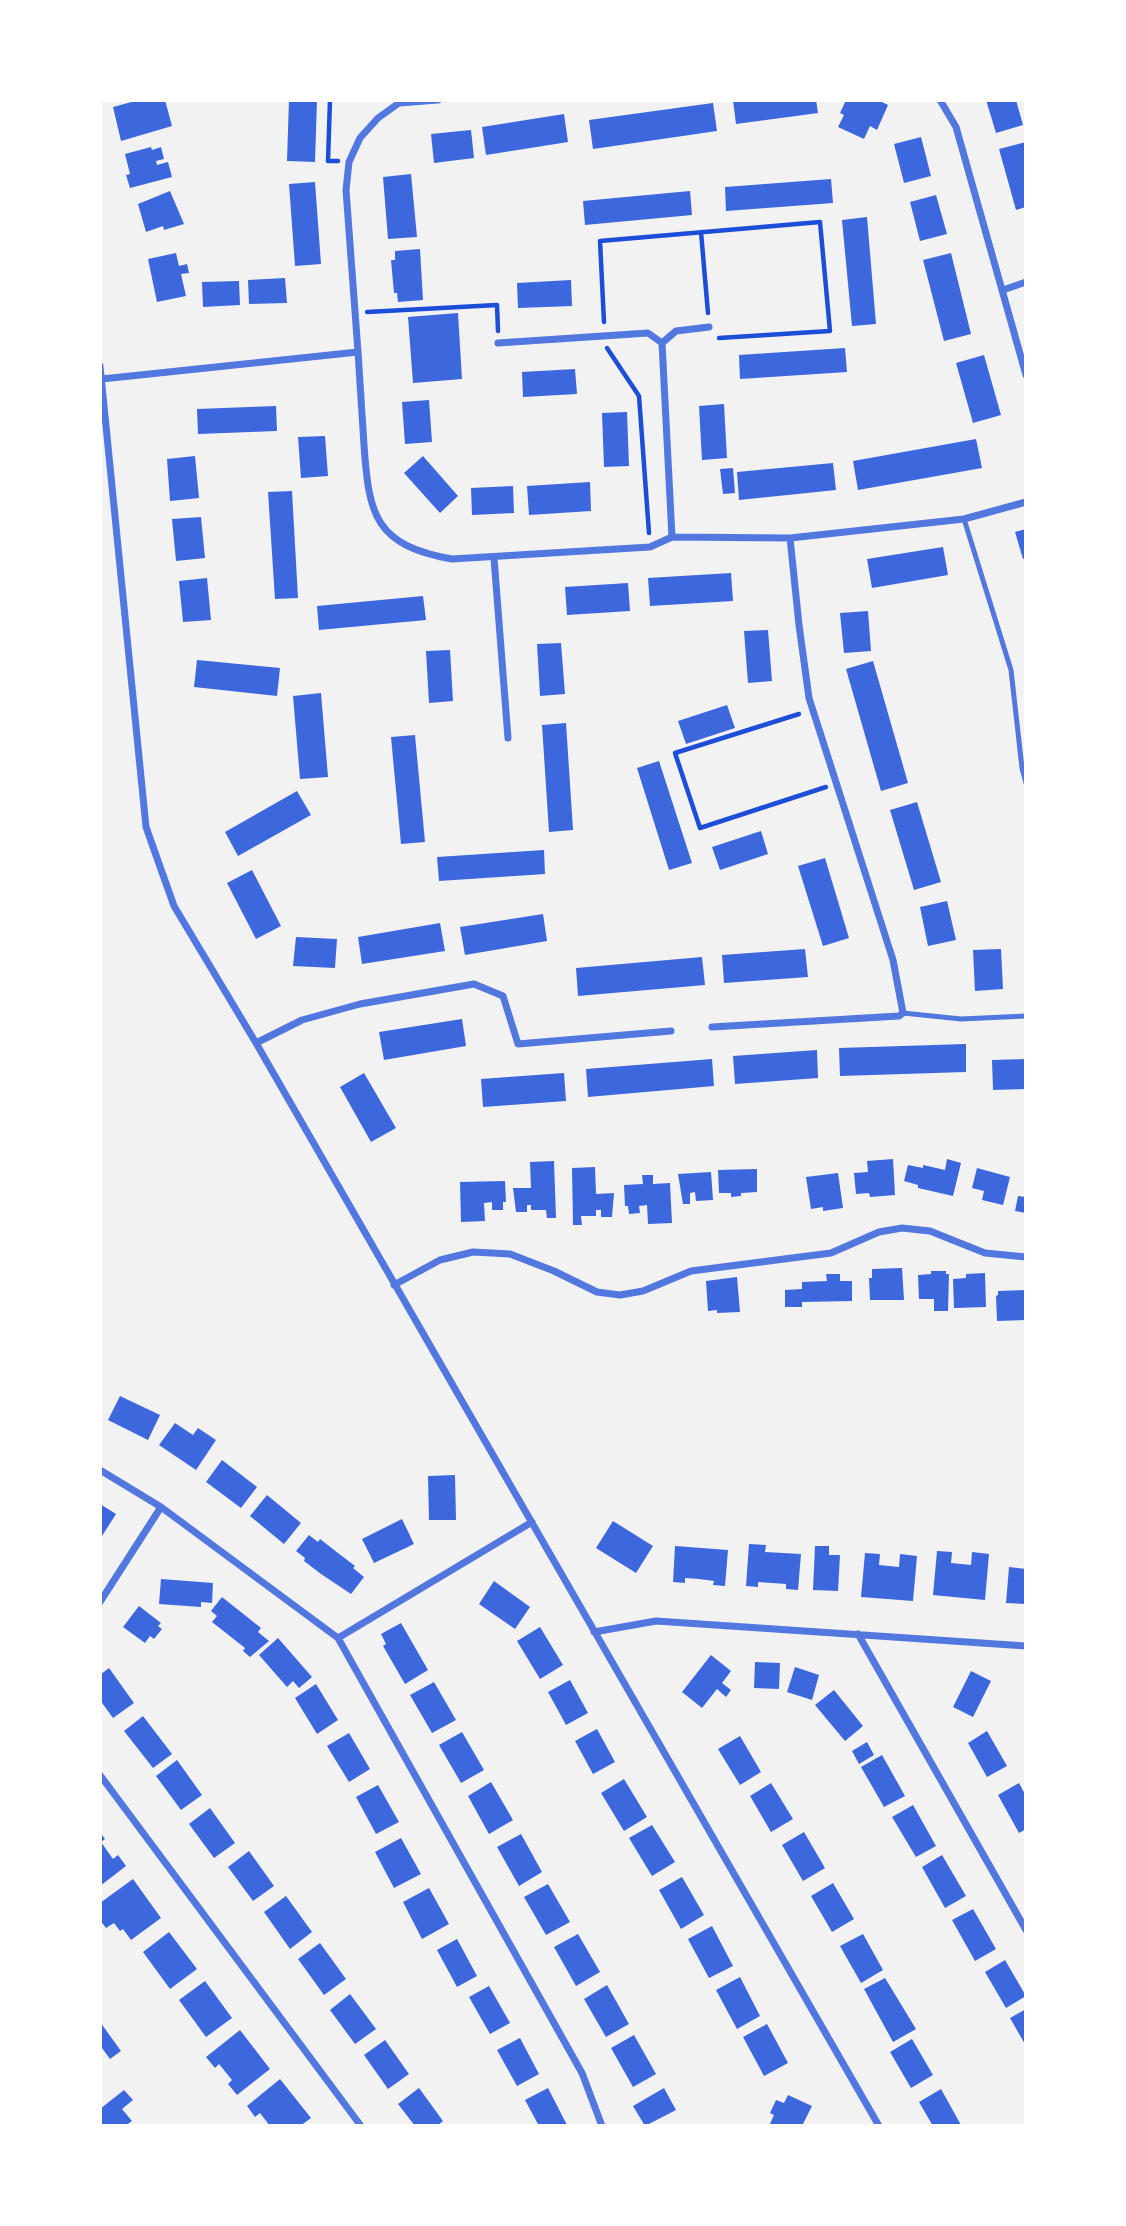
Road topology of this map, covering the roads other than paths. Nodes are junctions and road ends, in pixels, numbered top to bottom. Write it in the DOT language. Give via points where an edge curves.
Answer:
graph roads {
  1 [pos="438,100"];
  2 [pos="940,100"];
  3 [pos="1026,282"];
  4 [pos="1003,290"];
  5 [pos="709,327"];
  6 [pos="498,342"];
  7 [pos="663,343"];
  8 [pos="358,352"];
  9 [pos="100,366"];
  10 [pos="1026,375"];
  11 [pos="102,379"];
  12 [pos="1026,502"];
  13 [pos="964,519"];
  14 [pos="672,537"];
  15 [pos="790,538"];
  16 [pos="494,558"];
  17 [pos="508,738"];
  18 [pos="1026,783"];
  19 [pos="903,1013"];
  20 [pos="1026,1016"];
  21 [pos="712,1027"];
  22 [pos="671,1031"];
  23 [pos="256,1043"];
  24 [pos="1026,1257"];
  25 [pos="394,1285"];
  26 [pos="100,1470"];
  27 [pos="161,1507"];
  28 [pos="532,1522"];
  29 [pos="100,1602"];
  30 [pos="594,1632"];
  31 [pos="858,1634"];
  32 [pos="338,1638"];
  33 [pos="1026,1646"];
  34 [pos="100,1775"];
  35 [pos="1026,1930"];
  36 [pos="361,2126"];
  37 [pos="602,2126"];
  38 [pos="879,2126"];
  1 -- 8 [label="street" via="399,103 360,138 349,162 346,190"];
  2 -- 4 [label="street" via="956,127"];
  3 -- 4 [label="street"];
  4 -- 10 [label="street"];
  5 -- 7 [label="street" via="676,331"];
  6 -- 7 [label="street" via="648,333"];
  7 -- 14 [label="street"];
  8 -- 11 [label="street"];
  8 -- 16 [label="street" via="368,490 374,513 387,532 407,547 452,559"];
  9 -- 11 [label="street"];
  11 -- 23 [label="street" via="146,827 174,906"];
  12 -- 13 [label="street"];
  13 -- 15 [label="street"];
  13 -- 18 [label="lane" via="1011,670"];
  14 -- 15 [label="street"];
  14 -- 16 [label="street" via="650,547"];
  15 -- 19 [label="street" via="809,698 893,960"];
  16 -- 17 [label="street"];
  19 -- 20 [label="lane" via="961,1019"];
  19 -- 21 [label="street"];
  22 -- 23 [label="street" via="518,1044 503,996 474,984 360,1004 302,1020"];
  23 -- 25 [label="street"];
  24 -- 25 [label="street" via="985,1253 930,1231 902,1228 878,1232 831,1253 691,1271 643,1291 620,1295 597,1292 510,1254 473,1252 440,1259"];
  25 -- 28 [label="street"];
  26 -- 27 [label="street"];
  27 -- 29 [label="street"];
  27 -- 32 [label="street"];
  28 -- 30 [label="street"];
  28 -- 32 [label="street"];
  30 -- 31 [label="street" via="656,1620"];
  30 -- 38 [label="street"];
  31 -- 33 [label="street"];
  31 -- 35 [label="street"];
  32 -- 37 [label="street" via="582,2073"];
  34 -- 36 [label="street"];
}
